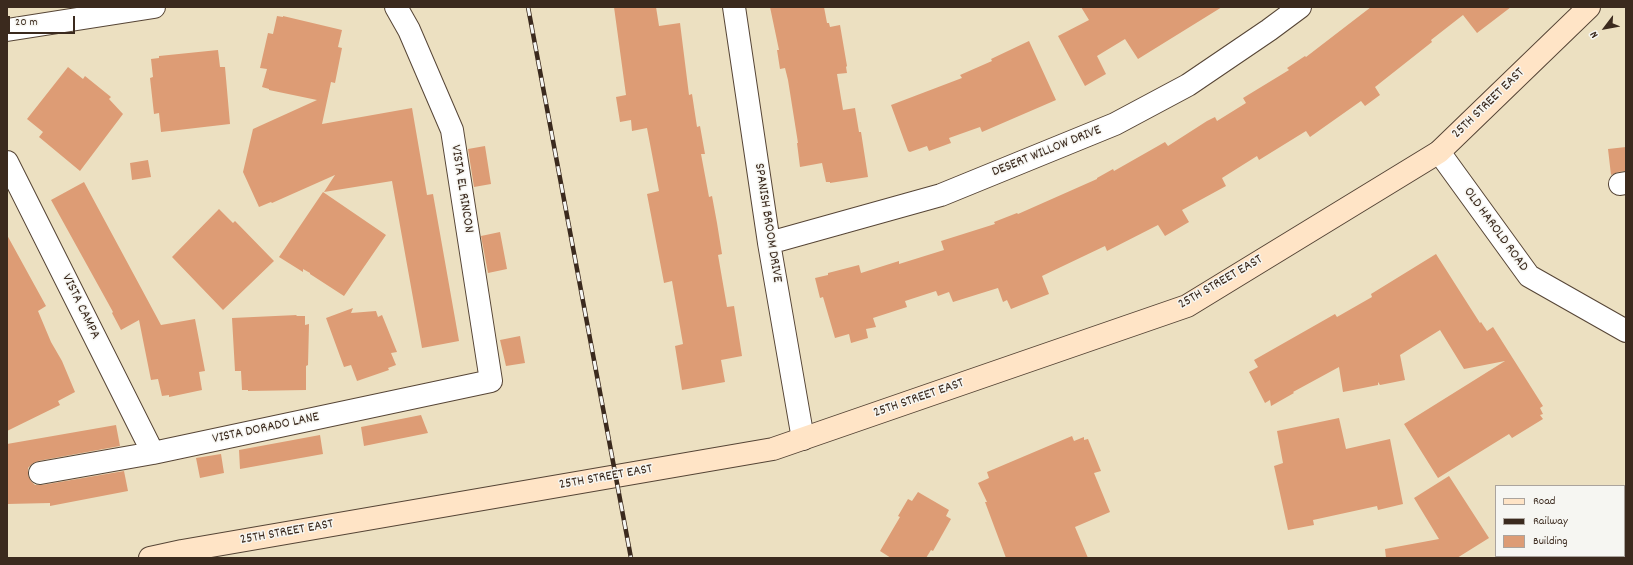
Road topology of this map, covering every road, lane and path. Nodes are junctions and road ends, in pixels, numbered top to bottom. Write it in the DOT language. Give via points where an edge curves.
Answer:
graph roads {
  1 [pos="154,7"];
  2 [pos="396,7"];
  3 [pos="734,7"];
  4 [pos="1300,7"];
  5 [pos="1590,7"];
  6 [pos="7,30"];
  7 [pos="1439,152"];
  8 [pos="7,162"];
  9 [pos="769,243"];
  10 [pos="1626,331"];
  11 [pos="491,381"];
  12 [pos="803,439"];
  13 [pos="153,453"];
  14 [pos="40,473"];
  15 [pos="150,558"];
  1 -- 6 [label="street"];
  2 -- 11 [label="street, VISTA EL RINCON" via="409,30 452,130"];
  3 -- 9 [label="street, SPANISH BROOM DRIVE"];
  4 -- 9 [label="street, DESERT WILLOW DRIVE" via="1188,85 1115,124 941,195"];
  5 -- 7 [label="main road, 25TH STREET EAST"];
  7 -- 10 [label="street, OLD HAROLD ROAD" via="1529,276"];
  7 -- 12 [label="main road, 25TH STREET EAST" via="1187,306"];
  8 -- 13 [label="street, VISTA CAMPA"];
  9 -- 12 [label="street, SPANISH BROOM DRIVE"];
  11 -- 13 [label="street, VISTA DORADO LANE"];
  12 -- 15 [label="main road, 25TH STREET EAST" via="773,449"];
  13 -- 14 [label="street, VISTA DORADO LANE"];
}
